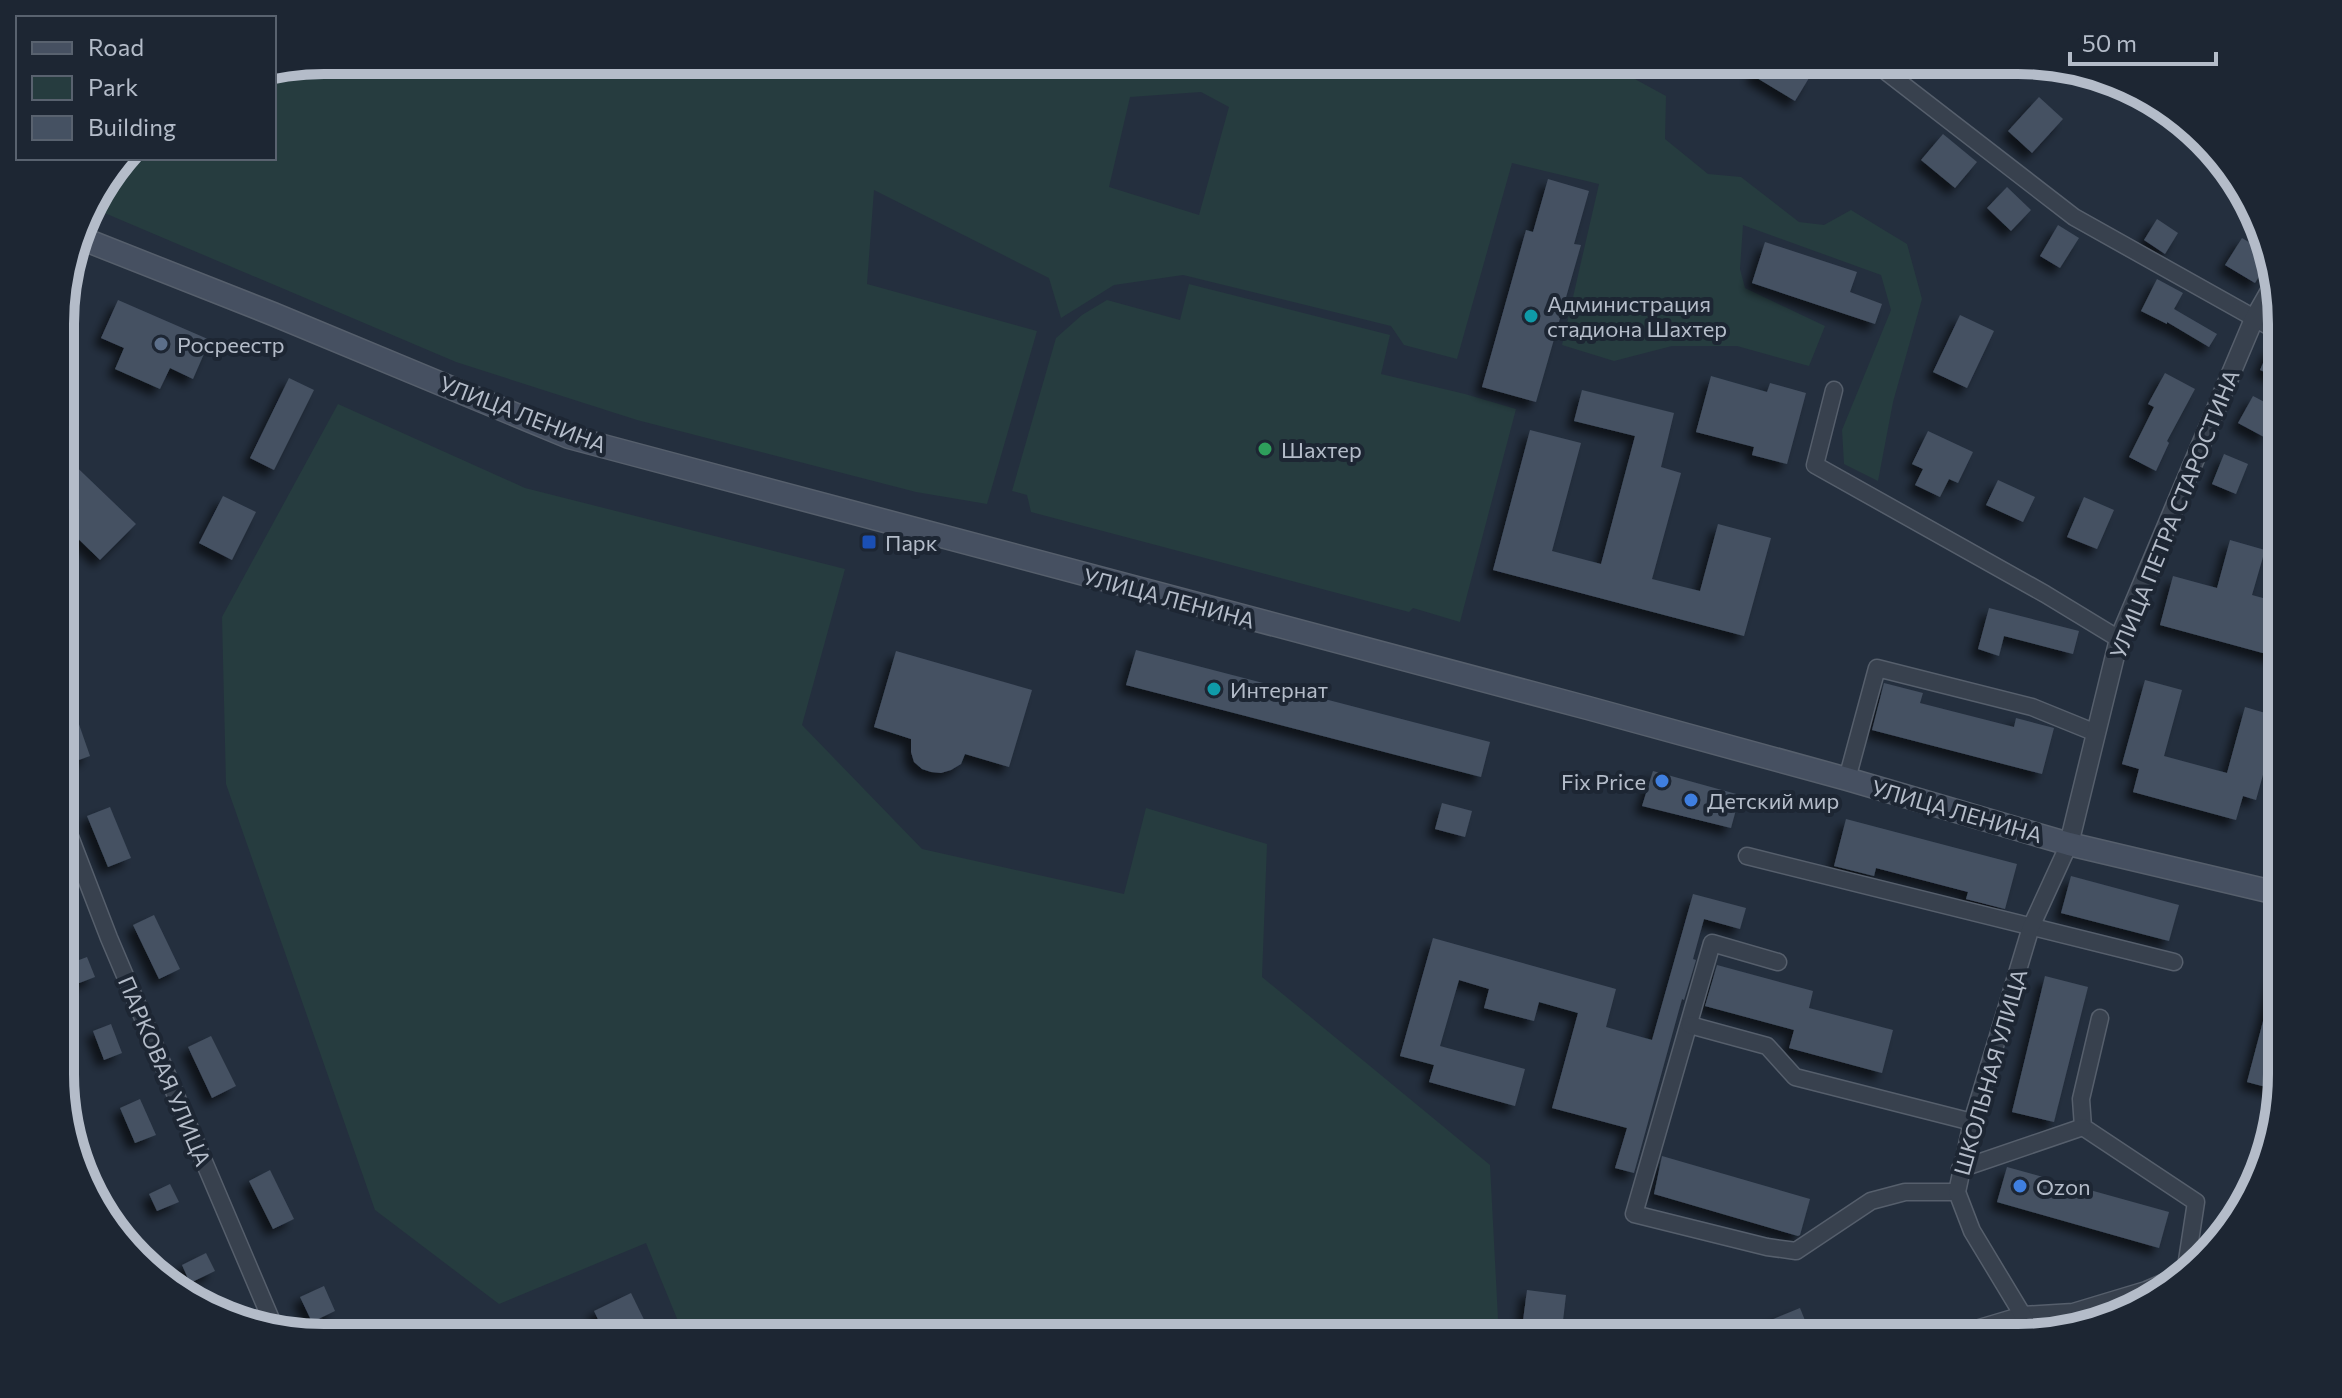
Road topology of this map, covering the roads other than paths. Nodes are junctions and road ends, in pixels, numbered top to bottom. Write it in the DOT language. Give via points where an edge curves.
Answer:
graph roads {
  1 [pos="1889,74"];
  2 [pos="88,241"];
  3 [pos="2266,298"];
  4 [pos="2254,319"];
  5 [pos="2267,326"];
  6 [pos="1834,390"];
  7 [pos="2119,639"];
  8 [pos="2096,733"];
  9 [pos="1847,779"];
  10 [pos="2069,844"];
  11 [pos="74,847"];
  12 [pos="1747,856"];
  13 [pos="2267,891"];
  14 [pos="2031,927"];
  15 [pos="1778,962"];
  16 [pos="2174,962"];
  17 [pos="2100,1018"];
  18 [pos="1690,1025"];
  19 [pos="1972,1122"];
  20 [pos="2083,1127"];
  21 [pos="1960,1169"];
  22 [pos="1957,1192"];
  23 [pos="2187,1257"];
  24 [pos="2143,1291"];
  25 [pos="2023,1315"];
  26 [pos="270,1317"];
  27 [pos="1996,1323"];
  28 [pos="2028,1323"];
  1 -- 4 [label="street" via="2074,217"];
  2 -- 9 [label="main road, УЛИЦА ЛЕНИНА" via="569,437"];
  3 -- 4 [label="street, УЛИЦА ПЕТРА СТАРОСТИНА"];
  4 -- 5 [label="street"];
  4 -- 7 [label="street, УЛИЦА ПЕТРА СТАРОСТИНА"];
  6 -- 7 [label="street" via="1815,465"];
  7 -- 8 [label="street, УЛИЦА ПЕТРА СТАРОСТИНА"];
  8 -- 9 [label="street" via="2032,707 1877,668"];
  8 -- 10 [label="street, УЛИЦА ПЕТРА СТАРОСТИНА"];
  9 -- 10 [label="main road, УЛИЦА ЛЕНИНА"];
  10 -- 13 [label="main road, УЛИЦА ЛЕНИНА"];
  10 -- 14 [label="street, ШКОЛЬНАЯ УЛИЦА"];
  11 -- 26 [label="street, ПАРКОВАЯ УЛИЦА"];
  12 -- 14 [label="street"];
  14 -- 16 [label="street"];
  14 -- 19 [label="street, ШКОЛЬНАЯ УЛИЦА"];
  15 -- 18 [label="street" via="1712,943"];
  17 -- 20 [label="street" via="2081,1099"];
  18 -- 19 [label="street" via="1767,1046 1795,1077"];
  18 -- 22 [label="street" via="1634,1214 1796,1251 1871,1201 1905,1192"];
  19 -- 21 [label="street, ШКОЛЬНАЯ УЛИЦА"];
  20 -- 21 [label="street"];
  20 -- 23 [label="street" via="2196,1202"];
  21 -- 22 [label="street, ШКОЛЬНАЯ УЛИЦА"];
  22 -- 25 [label="street, ШКОЛЬНАЯ УЛИЦА" via="1972,1231"];
  24 -- 25 [label="street" via="2073,1312"];
  25 -- 27 [label="street"];
  25 -- 28 [label="street, ШКОЛЬНАЯ УЛИЦА"];
}
